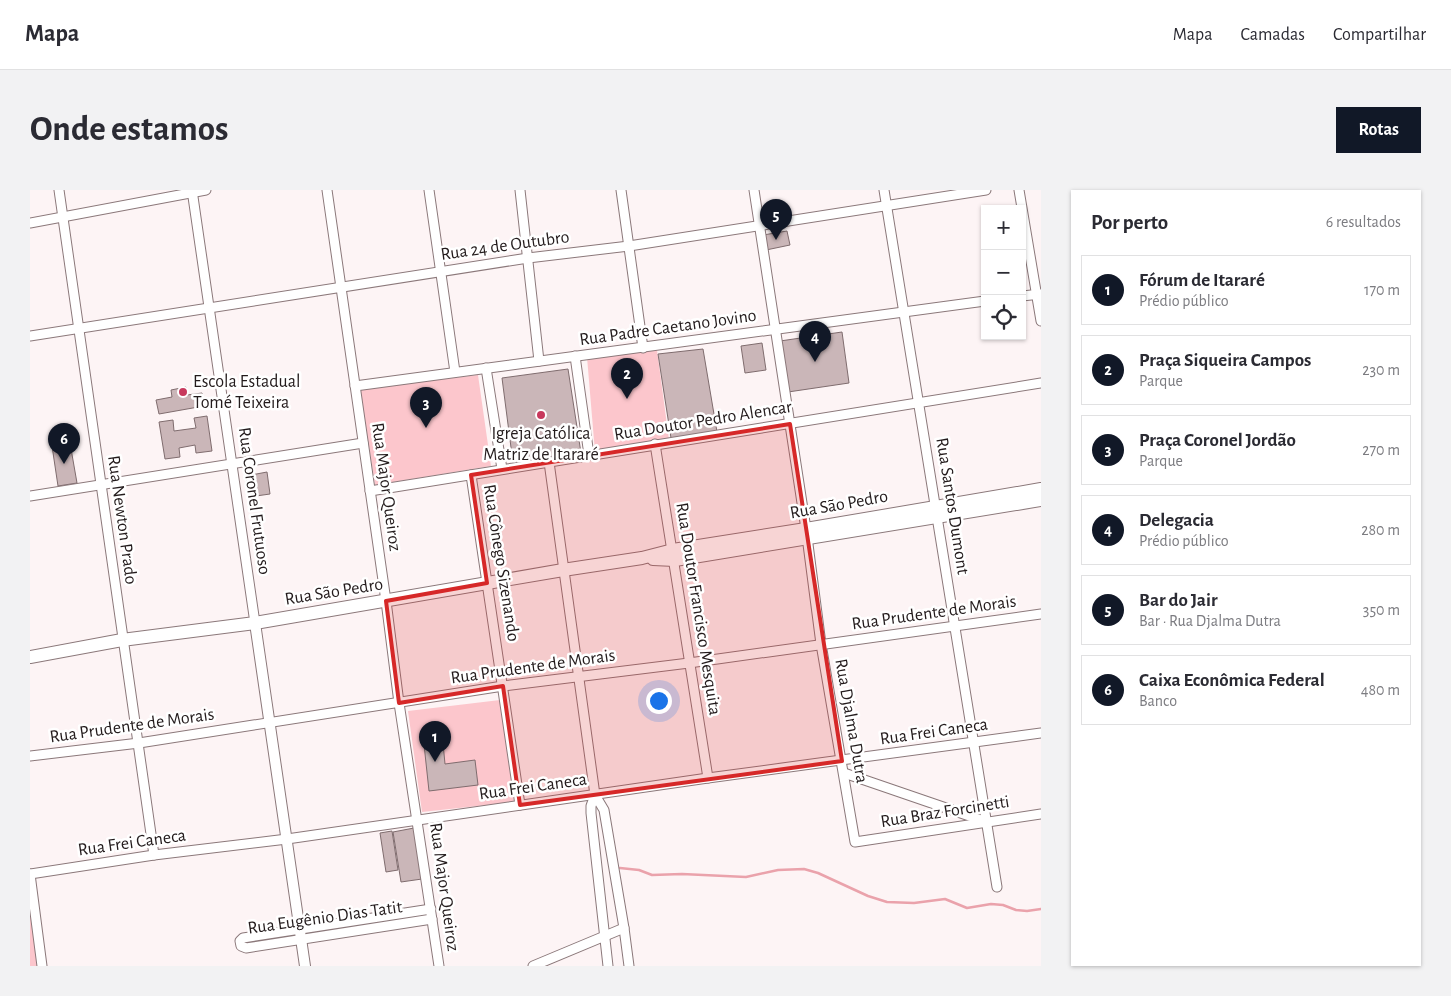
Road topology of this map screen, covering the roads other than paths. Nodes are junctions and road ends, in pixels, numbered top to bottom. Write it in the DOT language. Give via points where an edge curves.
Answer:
graph roads {
  1 [pos="60,190"];
  2 [pos="206,190"];
  3 [pos="327,190"];
  4 [pos="429,190"];
  5 [pos="520,190"];
  6 [pos="621,190"];
  7 [pos="754,190"];
  8 [pos="884,190"];
  9 [pos="986,190"];
  10 [pos="1019,190"];
  11 [pos="192,191"];
  12 [pos="887,205"];
  13 [pos="64,216"];
  14 [pos="30,223"];
  15 [pos="759,226"];
  16 [pos="629,246"];
  17 [pos="528,258"];
  18 [pos="441,271"];
  19 [pos="341,288"];
  20 [pos="1039,294"];
  21 [pos="1026,296"];
  22 [pos="981,302"];
  23 [pos="209,307"];
  24 [pos="904,312"];
  25 [pos="1041,321"];
  26 [pos="80,328"];
  27 [pos="775,329"];
  28 [pos="30,336"];
  29 [pos="643,348"];
  30 [pos="575,356"];
  31 [pos="539,361"];
  32 [pos="486,368"];
  33 [pos="456,372"];
  34 [pos="1041,383"];
  35 [pos="355,386"];
  36 [pos="919,402"];
  37 [pos="790,424"];
  38 [pos="363,443"];
  39 [pos="655,444"];
  40 [pos="589,455"];
  41 [pos="550,462"];
  42 [pos="232,464"];
  43 [pos="502,469"];
  44 [pos="471,475"];
  45 [pos="101,485"];
  46 [pos="1041,489"];
  47 [pos="370,491"];
  48 [pos="30,496"];
  49 [pos="1041,500"];
  50 [pos="936,512"];
  51 [pos="807,534"];
  52 [pos="674,555"];
  53 [pos="563,570"];
  54 [pos="487,583"];
  55 [pos="386,601"];
  56 [pos="1041,614"];
  57 [pos="255,623"];
  58 [pos="954,628"];
  59 [pos="122,640"];
  60 [pos="821,644"];
  61 [pos="30,657"];
  62 [pos="689,663"];
  63 [pos="579,676"];
  64 [pos="503,686"];
  65 [pos="399,703"];
  66 [pos="271,722"];
  67 [pos="1041,734"];
  68 [pos="139,742"];
  69 [pos="974,743"];
  70 [pos="30,756"];
  71 [pos="842,761"];
  72 [pos="844,774"];
  73 [pos="708,778"];
  74 [pos="595,795"];
  75 [pos="520,805"];
  76 [pos="1041,814"];
  77 [pos="418,820"];
  78 [pos="987,822"];
  79 [pos="287,839"];
  80 [pos="854,842"];
  81 [pos="154,855"];
  82 [pos="30,874"];
  83 [pos="997,887"];
  84 [pos="430,909"];
  85 [pos="432,919"];
  86 [pos="624,928"];
  87 [pos="301,934"];
  88 [pos="605,936"];
  89 [pos="42,966"];
  90 [pos="305,966"];
  91 [pos="439,966"];
  92 [pos="533,966"];
  93 [pos="608,966"];
  94 [pos="629,966"];
  1 -- 13 [label="street, Rua Newton Prado"];
  2 -- 11 [label="street"];
  3 -- 19 [label="street, Rua Major Queiroz"];
  4 -- 18 [label="street"];
  5 -- 17 [label="street"];
  6 -- 16 [label="street"];
  7 -- 15 [label="street, Rua Djalma Dutra"];
  8 -- 12 [label="street, Rua Santos Dumont"];
  9 -- 12 [label="street, Rua 24 de Outubro"];
  10 -- 20 [label="street"];
  11 -- 13 [label="street"];
  11 -- 23 [label="street, Rua Coronel Frutuoso"];
  12 -- 15 [label="street, Rua 24 de Outubro"];
  12 -- 24 [label="street, Rua Santos Dumont"];
  13 -- 14 [label="street"];
  13 -- 26 [label="street, Rua Newton Prado"];
  15 -- 16 [label="street, Rua 24 de Outubro"];
  15 -- 27 [label="street, Rua Djalma Dutra"];
  16 -- 17 [label="street, Rua 24 de Outubro"];
  16 -- 29 [label="street"];
  17 -- 18 [label="street, Rua 24 de Outubro"];
  17 -- 31 [label="street"];
  18 -- 19 [label="street, Rua 24 de Outubro"];
  18 -- 33 [label="street"];
  19 -- 23 [label="street, Rua 24 de Outubro"];
  19 -- 35 [label="street, Rua Major Queiroz"];
  20 -- 21 [label="street"];
  20 -- 25 [label="street"];
  22 -- 24 [label="street, Rua Padre Caetano Jovino"];
  23 -- 26 [label="street, Rua 24 de Outubro"];
  23 -- 42 [label="street, Rua Coronel Frutuoso"];
  24 -- 27 [label="street, Rua Padre Caetano Jovino"];
  24 -- 36 [label="street, Rua Santos Dumont"];
  26 -- 28 [label="street, Rua 24 de Outubro"];
  26 -- 45 [label="street, Rua Newton Prado"];
  27 -- 29 [label="street, Rua Padre Caetano Jovino"];
  27 -- 37 [label="street, Rua Djalma Dutra"];
  29 -- 30 [label="street, Rua Padre Caetano Jovino"];
  30 -- 31 [label="street, Rua Padre Caetano Jovino"];
  30 -- 40 [label="street"];
  31 -- 32 [label="street, Rua Padre Caetano Jovino"];
  32 -- 33 [label="street, Rua Padre Caetano Jovino"];
  32 -- 43 [label="street"];
  33 -- 35 [label="street, Rua Padre Caetano Jovino"];
  34 -- 36 [label="street, Rua Doutor Pedro Alencar"];
  35 -- 38 [label="street, Rua Major Queiroz"];
  36 -- 37 [label="street, Rua Doutor Pedro Alencar"];
  36 -- 50 [label="street, Rua Santos Dumont"];
  37 -- 39 [label="street, Rua Doutor Pedro Alencar"];
  37 -- 51 [label="street, Rua Djalma Dutra"];
  38 -- 42 [label="street"];
  38 -- 47 [label="street, Rua Major Queiroz"];
  39 -- 40 [label="street, Rua Doutor Pedro Alencar"];
  39 -- 52 [label="street, Rua Doutor Francisco Mesquita"];
  40 -- 41 [label="street, Rua Doutor Pedro Alencar"];
  41 -- 43 [label="street, Rua Doutor Pedro Alencar"];
  41 -- 53 [label="street"];
  42 -- 45 [label="street"];
  42 -- 57 [label="street, Rua Coronel Frutuoso"];
  43 -- 44 [label="street, Rua Doutor Pedro Alencar"];
  44 -- 47 [label="street, Rua Doutor Pedro Alencar"];
  44 -- 54 [label="street, Rua Cônego Sizenando"];
  45 -- 48 [label="street"];
  45 -- 59 [label="street, Rua Newton Prado"];
  46 -- 50 [label="main road, Rua São Pedro"];
  47 -- 55 [label="street, Rua Major Queiroz"];
  49 -- 50 [label="main road, Rua São Pedro"];
  50 -- 51 [label="main road, Rua São Pedro"];
  50 -- 58 [label="street, Rua Santos Dumont"];
  51 -- 52 [label="main road, Rua São Pedro"];
  51 -- 60 [label="street, Rua Djalma Dutra"];
  52 -- 53 [label="main road, Rua São Pedro"];
  52 -- 62 [label="street, Rua Doutor Francisco Mesquita"];
  53 -- 54 [label="main road, Rua São Pedro"];
  53 -- 63 [label="street"];
  54 -- 55 [label="main road, Rua São Pedro"];
  54 -- 64 [label="street, Rua Cônego Sizenando"];
  55 -- 57 [label="main road, Rua São Pedro"];
  55 -- 65 [label="street, Rua Major Queiroz"];
  56 -- 58 [label="street, Rua Prudente de Morais"];
  57 -- 59 [label="main road, Rua São Pedro"];
  57 -- 66 [label="street, Rua Coronel Frutuoso"];
  58 -- 60 [label="street, Rua Prudente de Morais"];
  58 -- 69 [label="street, Rua Santos Dumont"];
  59 -- 61 [label="main road, Rua São Pedro"];
  59 -- 68 [label="street, Rua Newton Prado"];
  60 -- 62 [label="street, Rua Prudente de Morais"];
  60 -- 71 [label="street, Rua Djalma Dutra"];
  62 -- 63 [label="street, Rua Prudente de Morais"];
  62 -- 73 [label="street, Rua Doutor Francisco Mesquita"];
  63 -- 64 [label="street, Rua Prudente de Morais"];
  63 -- 74 [label="street"];
  64 -- 65 [label="street, Rua Prudente de Morais"];
  64 -- 75 [label="street, Rua Cônego Sizenando"];
  65 -- 66 [label="street, Rua Prudente de Morais"];
  65 -- 77 [label="street, Rua Major Queiroz"];
  66 -- 68 [label="street, Rua Prudente de Morais"];
  66 -- 79 [label="street, Rua Coronel Frutuoso"];
  67 -- 69 [label="street, Rua Frei Caneca"];
  68 -- 70 [label="street, Rua Prudente de Morais"];
  68 -- 81 [label="street, Rua Newton Prado"];
  69 -- 71 [label="street, Rua Frei Caneca"];
  69 -- 78 [label="street, Rua Santos Dumont"];
  71 -- 72 [label="street, Rua Djalma Dutra"];
  71 -- 73 [label="street, Rua Frei Caneca"];
  72 -- 78 [label="street"];
  72 -- 80 [label="street, Rua Djalma Dutra"];
  73 -- 74 [label="street, Rua Frei Caneca"];
  74 -- 75 [label="street, Rua Frei Caneca"];
  74 -- 86 [label="street" via="604,810"];
  74 -- 88 [label="street" via="590,813"];
  75 -- 77 [label="street, Rua Frei Caneca"];
  76 -- 78 [label="street, Rua Braz Forcinetti"];
  77 -- 79 [label="street, Rua Frei Caneca"];
  77 -- 84 [label="street, Rua Major Queiroz"];
  78 -- 80 [label="street, Rua Braz Forcinetti"];
  78 -- 83 [label="street, Rua Santos Dumont"];
  79 -- 81 [label="street, Rua Frei Caneca"];
  79 -- 87 [label="street, Rua Coronel Frutuoso"];
  81 -- 82 [label="street, Rua Frei Caneca"];
  82 -- 89 [label="street"];
  84 -- 85 [label="street, Rua Major Queiroz"];
  84 -- 87 [label="street, Rua Eugênio Dias Tatit"];
  85 -- 87 [label="street, Rua Eugênio Dias Tatit"];
  85 -- 91 [label="street, Rua Major Queiroz"];
  86 -- 88 [label="street"];
  86 -- 94 [label="street"];
  87 -- 87 [label="street, Rua Eugênio Dias Tatit" via="243,938 240,941 246,948"];
  87 -- 90 [label="street, Rua Coronel Frutuoso"];
  88 -- 92 [label="street"];
  88 -- 93 [label="street"];
}
